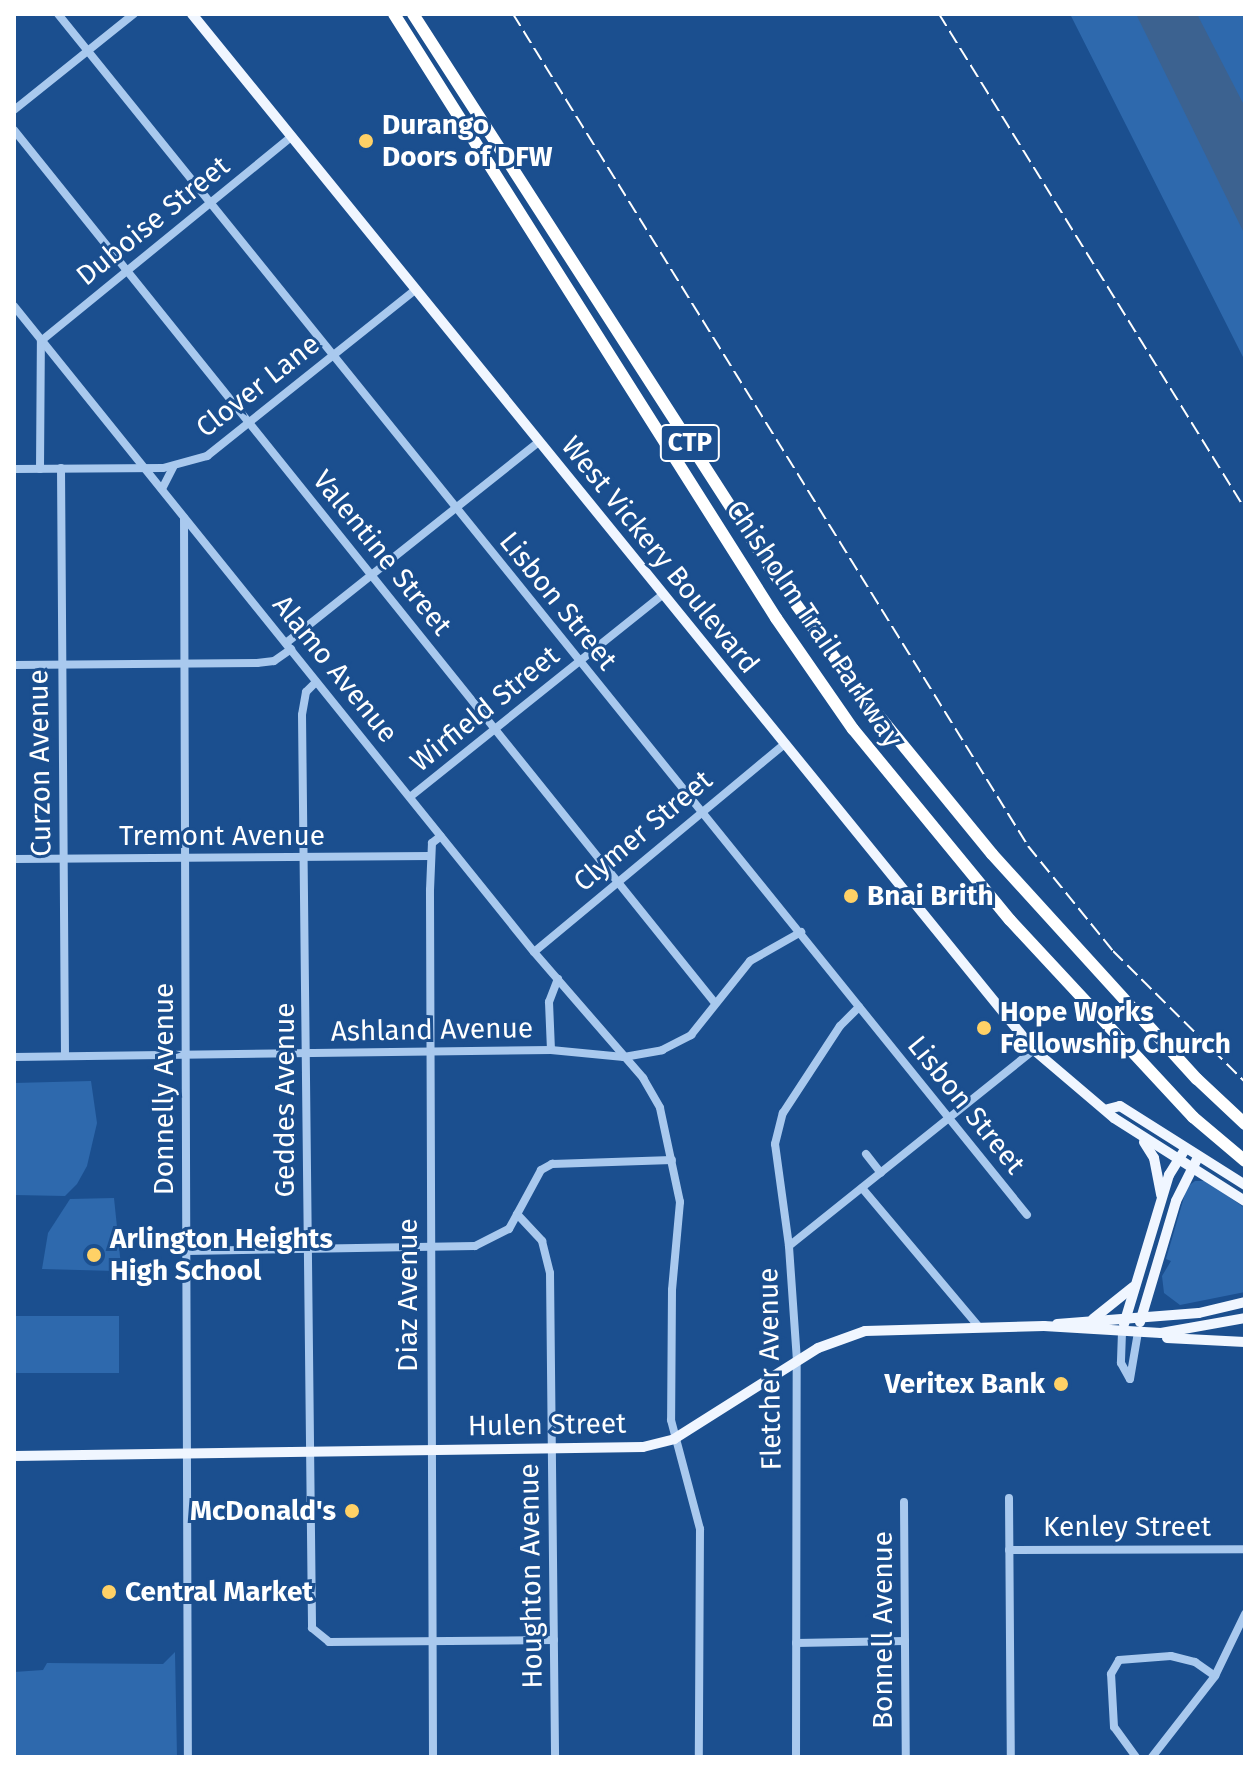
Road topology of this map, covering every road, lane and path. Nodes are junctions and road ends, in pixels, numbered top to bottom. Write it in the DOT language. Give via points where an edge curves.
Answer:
graph roads {
  1 [pos="58,14"];
  2 [pos="134,14"];
  3 [pos="192,14"];
  4 [pos="394,14"];
  5 [pos="413,14"];
  6 [pos="88,51"];
  7 [pos="14,110"];
  8 [pos="14,130"];
  9 [pos="292,136"];
  10 [pos="208,204"];
  11 [pos="127,271"];
  12 [pos="415,290"];
  13 [pos="14,306"];
  14 [pos="41,341"];
  15 [pos="332,356"];
  16 [pos="249,423"];
  17 [pos="539,442"];
  18 [pos="128,448"];
  19 [pos="173,467"];
  20 [pos="61,468"];
  21 [pos="119,468"];
  22 [pos="14,469"];
  23 [pos="40,469"];
  24 [pos="145,469"];
  25 [pos="162,489"];
  26 [pos="455,509"];
  27 [pos="184,517"];
  28 [pos="372,575"];
  29 [pos="662,595"];
  30 [pos="289,646"];
  31 [pos="579,662"];
  32 [pos="61,664"];
  33 [pos="183,664"];
  34 [pos="14,665"];
  35 [pos="316,682"];
  36 [pos="495,729"];
  37 [pos="782,746"];
  38 [pos="410,797"];
  39 [pos="699,811"];
  40 [pos="441,836"];
  41 [pos="431,856"];
  42 [pos="63,858"];
  43 [pos="184,858"];
  44 [pos="14,859"];
  45 [pos="306,859"];
  46 [pos="617,881"];
  47 [pos="801,932"];
  48 [pos="534,952"];
  49 [pos="558,979"];
  50 [pos="715,1003"];
  51 [pos="859,1007"];
  52 [pos="551,1050"];
  53 [pos="1034,1050"];
  54 [pos="430,1054"];
  55 [pos="185,1055"];
  56 [pos="307,1055"];
  57 [pos="65,1056"];
  58 [pos="14,1057"];
  59 [pos="624,1057"];
  60 [pos="1108,1109"];
  61 [pos="948,1120"];
  62 [pos="1245,1124"];
  63 [pos="1141,1137"];
  64 [pos="1185,1149"];
  65 [pos="866,1154"];
  66 [pos="1198,1157"];
  67 [pos="1241,1158"];
  68 [pos="672,1160"];
  69 [pos="1178,1163"];
  70 [pos="1189,1169"];
  71 [pos="881,1173"];
  72 [pos="1245,1185"];
  73 [pos="862,1188"];
  74 [pos="1162,1200"];
  75 [pos="1245,1201"];
  76 [pos="517,1214"];
  77 [pos="1027,1215"];
  78 [pos="789,1246"];
  79 [pos="430,1248"];
  80 [pos="307,1250"];
  81 [pos="187,1251"];
  82 [pos="1140,1279"];
  83 [pos="1245,1302"];
  84 [pos="1245,1318"];
  85 [pos="1140,1319"];
  86 [pos="1091,1320"];
  87 [pos="1125,1320"];
  88 [pos="1051,1326"];
  89 [pos="979,1327"];
  90 [pos="1122,1332"];
  91 [pos="1138,1332"];
  92 [pos="1245,1342"];
  93 [pos="797,1361"];
  94 [pos="674,1439"];
  95 [pos="552,1450"];
  96 [pos="431,1452"];
  97 [pos="309,1453"];
  98 [pos="187,1455"];
  99 [pos="14,1456"];
  100 [pos="1009,1498"];
  101 [pos="904,1502"];
  102 [pos="1245,1549"];
  103 [pos="1009,1550"];
  104 [pos="1245,1614"];
  105 [pos="554,1640"];
  106 [pos="905,1641"];
  107 [pos="432,1642"];
  108 [pos="796,1643"];
  109 [pos="1215,1676"];
  110 [pos="188,1757"];
  111 [pos="433,1757"];
  112 [pos="555,1757"];
  113 [pos="699,1757"];
  114 [pos="796,1757"];
  115 [pos="906,1757"];
  116 [pos="1011,1757"];
  117 [pos="1136,1757"];
  118 [pos="1152,1757"];
  1 -- 6 [label="street, Lisbon Street"];
  2 -- 6 [label="street"];
  3 -- 9 [label="main road, West Vickery Boulevard"];
  4 -- 67 [label="highway, Chisholm Trail Parkway / CTP" via="789,639 853,729 959,863 1034,946 1186,1111"];
  5 -- 62 [label="highway, Chisholm Trail Parkway / CTP" via="812,629 992,854"];
  6 -- 7 [label="street"];
  6 -- 10 [label="street, Lisbon Street"];
  8 -- 11 [label="street, Valentine Street"];
  9 -- 10 [label="street, Duboise Street"];
  9 -- 12 [label="main road, West Vickery Boulevard"];
  10 -- 11 [label="street, Duboise Street"];
  10 -- 15 [label="street, Lisbon Street"];
  11 -- 14 [label="street, Duboise Street"];
  11 -- 16 [label="street, Valentine Street"];
  12 -- 15 [label="street, Clover Lane"];
  12 -- 17 [label="main road, West Vickery Boulevard"];
  13 -- 14 [label="street, Alamo Avenue"];
  14 -- 18 [label="street, Alamo Avenue"];
  14 -- 23 [label="street"];
  15 -- 16 [label="street, Clover Lane"];
  15 -- 26 [label="street, Lisbon Street"];
  16 -- 19 [label="street, Clover Lane" via="207,456"];
  16 -- 28 [label="street, Valentine Street"];
  17 -- 26 [label="street"];
  17 -- 29 [label="main road, West Vickery Boulevard"];
  18 -- 21 [label="street"];
  18 -- 24 [label="street, Alamo Avenue"];
  19 -- 24 [label="street, Clover Lane"];
  19 -- 25 [label="street"];
  20 -- 21 [label="street, Clover Lane"];
  20 -- 23 [label="street, Clover Lane"];
  20 -- 32 [label="street, Curzon Avenue"];
  21 -- 24 [label="street, Clover Lane"];
  22 -- 23 [label="street, Clover Lane"];
  24 -- 25 [label="street, Alamo Avenue"];
  25 -- 27 [label="street, Alamo Avenue"];
  26 -- 28 [label="street"];
  26 -- 31 [label="street, Lisbon Street"];
  27 -- 30 [label="street, Alamo Avenue"];
  27 -- 33 [label="street, Donnelly Avenue"];
  28 -- 30 [label="street"];
  28 -- 36 [label="street, Valentine Street"];
  29 -- 31 [label="street, Wirfield Street"];
  29 -- 37 [label="main road, West Vickery Boulevard"];
  30 -- 33 [label="street" via="265,662"];
  30 -- 35 [label="street, Alamo Avenue"];
  31 -- 36 [label="street, Wirfield Street"];
  31 -- 39 [label="street, Lisbon Street"];
  32 -- 33 [label="street"];
  32 -- 34 [label="street"];
  32 -- 42 [label="street, Curzon Avenue"];
  33 -- 43 [label="street, Donnelly Avenue"];
  35 -- 38 [label="street, Alamo Avenue"];
  35 -- 45 [label="street, Geddes Avenue" via="302,702"];
  36 -- 38 [label="street, Wirfield Street"];
  36 -- 46 [label="street, Valentine Street"];
  37 -- 39 [label="street, Clymer Street"];
  37 -- 53 [label="main road, West Vickery Boulevard"];
  38 -- 40 [label="street, Alamo Avenue"];
  39 -- 46 [label="street, Clymer Street"];
  39 -- 47 [label="street, Lisbon Street"];
  40 -- 41 [label="street, Diaz Avenue" via="432,843"];
  40 -- 48 [label="street, Alamo Avenue"];
  41 -- 45 [label="street, Tremont Avenue"];
  41 -- 54 [label="street, Diaz Avenue"];
  42 -- 43 [label="street, Tremont Avenue"];
  42 -- 44 [label="street, Tremont Avenue"];
  42 -- 57 [label="street, Curzon Avenue"];
  43 -- 45 [label="street, Tremont Avenue"];
  43 -- 55 [label="street, Donnelly Avenue"];
  45 -- 56 [label="street, Geddes Avenue"];
  46 -- 48 [label="street, Clymer Street"];
  46 -- 50 [label="street, Valentine Street"];
  47 -- 50 [label="street, Ashland Avenue" via="756,956"];
  47 -- 51 [label="street, Lisbon Street"];
  48 -- 49 [label="street, Alamo Avenue"];
  49 -- 52 [label="street" via="549,1002"];
  49 -- 59 [label="street, Alamo Avenue"];
  50 -- 59 [label="street, Ashland Avenue" via="680,1042"];
  51 -- 61 [label="street, Lisbon Street"];
  51 -- 78 [label="street, Fletcher Avenue" via="827,1044 777,1128 776,1160"];
  52 -- 54 [label="street, Ashland Avenue"];
  52 -- 59 [label="street, Ashland Avenue"];
  53 -- 60 [label="main road, West Vickery Boulevard"];
  53 -- 61 [label="street"];
  54 -- 56 [label="street, Ashland Avenue"];
  54 -- 79 [label="street, Diaz Avenue"];
  55 -- 56 [label="street, Ashland Avenue"];
  55 -- 57 [label="street, Ashland Avenue"];
  55 -- 81 [label="street, Donnelly Avenue"];
  56 -- 80 [label="street, Geddes Avenue"];
  57 -- 58 [label="street, Ashland Avenue"];
  59 -- 68 [label="street, Alamo Avenue" via="660,1108"];
  60 -- 63 [label="main road, West Vickery Boulevard"];
  60 -- 64 [label="main road, West Vickery Boulevard" via="1120,1106"];
  61 -- 71 [label="street"];
  61 -- 77 [label="street, Lisbon Street"];
  63 -- 69 [label="main road, West Vickery Boulevard"];
  63 -- 74 [label="main road" via="1154,1158"];
  64 -- 66 [label="main road, West Vickery Boulevard"];
  64 -- 69 [label="main road"];
  65 -- 71 [label="street"];
  66 -- 70 [label="main road"];
  66 -- 72 [label="main road, West Vickery Boulevard"];
  68 -- 76 [label="street" via="552,1164 541,1170"];
  68 -- 94 [label="street, Alamo Avenue" via="680,1202 672,1290"];
  69 -- 70 [label="main road, West Vickery Boulevard"];
  69 -- 74 [label="main road"];
  70 -- 75 [label="main road, West Vickery Boulevard"];
  70 -- 85 [label="main road"];
  71 -- 73 [label="street"];
  73 -- 78 [label="street"];
  73 -- 89 [label="street"];
  74 -- 82 [label="main road"];
  76 -- 79 [label="street" via="503,1234 485,1243"];
  76 -- 95 [label="street, Houghton Avenue" via="542,1241 550,1273"];
  78 -- 93 [label="street, Fletcher Avenue"];
  79 -- 80 [label="street"];
  79 -- 96 [label="street, Diaz Avenue"];
  80 -- 81 [label="street"];
  80 -- 97 [label="street, Geddes Avenue"];
  81 -- 98 [label="street, Donnelly Avenue"];
  82 -- 86 [label="main road" via="1116,1305"];
  82 -- 87 [label="main road"];
  83 -- 85 [label="main road"];
  84 -- 91 [label="main road" via="1185,1331"];
  85 -- 87 [label="main road"];
  85 -- 91 [label="main road"];
  86 -- 87 [label="main road"];
  86 -- 88 [label="main road"];
  87 -- 90 [label="main road"];
  88 -- 89 [label="main road, Hulen Street"];
  88 -- 90 [label="main road"];
  89 -- 93 [label="main road, Hulen Street" via="865,1331"];
  90 -- 91 [label="main road"];
  90 -- 91 [label="street" via="1121,1363 1130,1379"];
  91 -- 92 [label="main road"];
  93 -- 94 [label="main road, Hulen Street"];
  93 -- 108 [label="street, Fletcher Avenue"];
  94 -- 95 [label="main road, Hulen Street" via="611,1451"];
  94 -- 113 [label="street, Alamo Avenue" via="700,1529"];
  95 -- 96 [label="main road, Hulen Street"];
  95 -- 105 [label="street, Houghton Avenue"];
  96 -- 97 [label="main road, Hulen Street"];
  96 -- 107 [label="street, Diaz Avenue"];
  97 -- 98 [label="main road, Hulen Street"];
  97 -- 107 [label="street, Geddes Avenue" via="315,1635 329,1642"];
  98 -- 99 [label="main road, Hulen Street"];
  98 -- 110 [label="street, Donnelly Avenue"];
  100 -- 103 [label="street"];
  101 -- 106 [label="street, Bonnell Avenue"];
  102 -- 103 [label="street, Kenley Street"];
  103 -- 116 [label="street"];
  104 -- 109 [label="street"];
  105 -- 107 [label="street"];
  105 -- 112 [label="street, Houghton Avenue"];
  106 -- 108 [label="street"];
  106 -- 115 [label="street, Bonnell Avenue"];
  107 -- 111 [label="street, Diaz Avenue"];
  108 -- 114 [label="street, Fletcher Avenue"];
  109 -- 117 [label="street" via="1195,1662 1171,1656 1119,1660 1111,1674 1114,1727"];
  109 -- 118 [label="street"];
}
